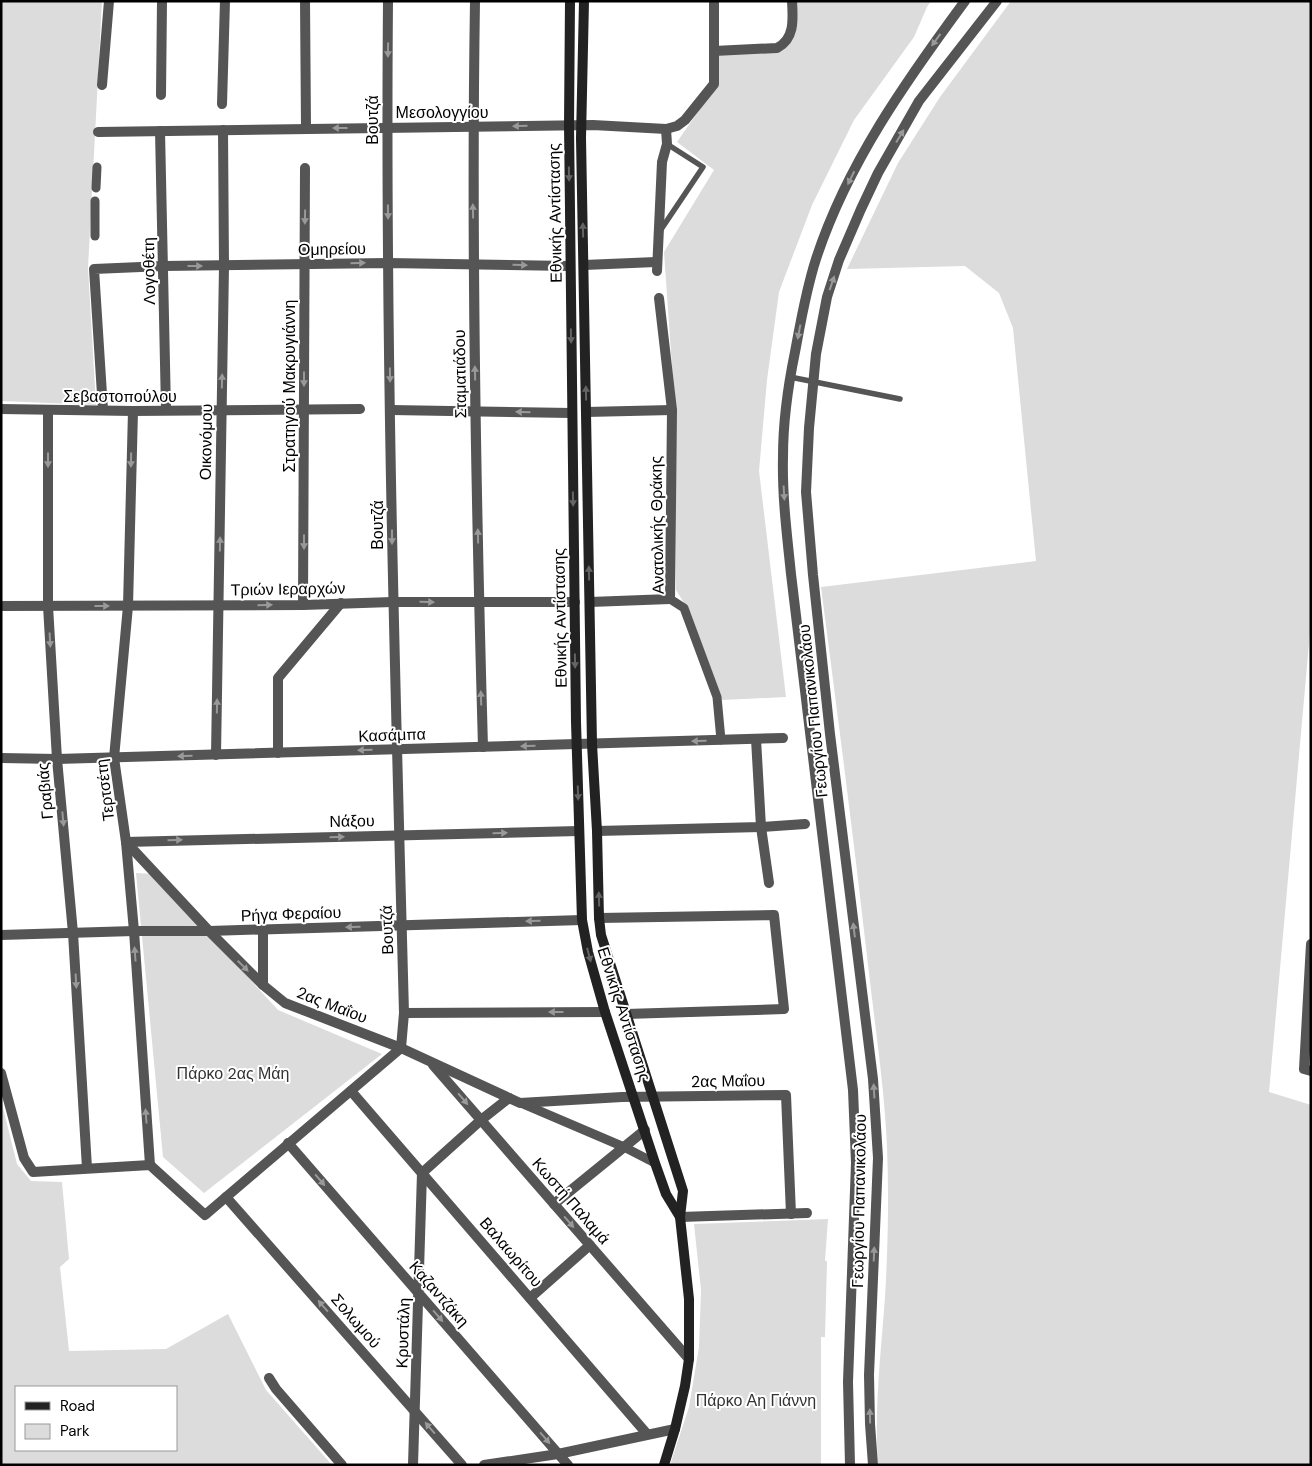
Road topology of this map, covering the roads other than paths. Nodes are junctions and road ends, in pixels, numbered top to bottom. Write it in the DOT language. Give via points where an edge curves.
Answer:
graph roads {
  1 [pos="109,1"];
  2 [pos="162,1"];
  3 [pos="225,1"];
  4 [pos="305,1"];
  5 [pos="388,1"];
  6 [pos="474,1"];
  7 [pos="570,1"];
  8 [pos="584,1"];
  9 [pos="714,1"];
  10 [pos="792,1"];
  11 [pos="965,1"];
  12 [pos="997,1"];
  13 [pos="714,51"];
  14 [pos="102,85"];
  15 [pos="160,95"];
  16 [pos="222,104"];
  17 [pos="569,125"];
  18 [pos="581,125"];
  19 [pos="306,128"];
  20 [pos="387,128"];
  21 [pos="473,128"];
  22 [pos="666,129"];
  23 [pos="160,130"];
  24 [pos="223,130"];
  25 [pos="98,132"];
  26 [pos="667,144"];
  27 [pos="97,167"];
  28 [pos="305,168"];
  29 [pos="96,188"];
  30 [pos="95,201"];
  31 [pos="658,234"];
  32 [pos="95,236"];
  33 [pos="388,263"];
  34 [pos="474,263"];
  35 [pos="304,264"];
  36 [pos="584,265"];
  37 [pos="164,266"];
  38 [pos="224,266"];
  39 [pos="570,266"];
  40 [pos="659,298"];
  41 [pos="790,377"];
  42 [pos="813,382"];
  43 [pos="900,399"];
  44 [pos="1,409"];
  45 [pos="360,409"];
  46 [pos="103,410"];
  47 [pos="166,410"];
  48 [pos="222,410"];
  49 [pos="304,410"];
  50 [pos="391,410"];
  51 [pos="672,410"];
  52 [pos="48,411"];
  53 [pos="133,411"];
  54 [pos="476,411"];
  55 [pos="586,412"];
  56 [pos="572,413"];
  57 [pos="670,598"];
  58 [pos="392,602"];
  59 [pos="574,602"];
  60 [pos="590,602"];
  61 [pos="478,603"];
  62 [pos="341,604"];
  63 [pos="303,605"];
  64 [pos="1,606"];
  65 [pos="48,606"];
  66 [pos="128,606"];
  67 [pos="218,606"];
  68 [pos="783,738"];
  69 [pos="756,739"];
  70 [pos="721,740"];
  71 [pos="576,744"];
  72 [pos="592,744"];
  73 [pos="483,747"];
  74 [pos="396,750"];
  75 [pos="278,753"];
  76 [pos="216,755"];
  77 [pos="1,758"];
  78 [pos="114,758"];
  79 [pos="57,759"];
  80 [pos="806,824"];
  81 [pos="762,827"];
  82 [pos="579,831"];
  83 [pos="597,831"];
  84 [pos="399,835"];
  85 [pos="126,842"];
  86 [pos="768,883"];
  87 [pos="599,918"];
  88 [pos="582,920"];
  89 [pos="402,925"];
  90 [pos="263,930"];
  91 [pos="134,931"];
  92 [pos="209,931"];
  93 [pos="73,933"];
  94 [pos="1,935"];
  95 [pos="1311,944"];
  96 [pos="1310,957"];
  97 [pos="263,985"];
  98 [pos="605,1012"];
  99 [pos="404,1013"];
  100 [pos="626,1014"];
  101 [pos="401,1048"];
  102 [pos="430,1063"];
  103 [pos="1307,1070"];
  104 [pos="1,1073"];
  105 [pos="350,1091"];
  106 [pos="634,1096"];
  107 [pos="652,1097"];
  108 [pos="509,1098"];
  109 [pos="520,1103"];
  110 [pos="481,1120"];
  111 [pos="645,1130"];
  112 [pos="288,1143"];
  113 [pos="624,1147"];
  114 [pos="655,1163"];
  115 [pos="150,1165"];
  116 [pos="87,1168"];
  117 [pos="422,1173"];
  118 [pos="226,1197"];
  119 [pos="554,1204"];
  120 [pos="807,1213"];
  121 [pos="791,1214"];
  122 [pos="680,1217"];
  123 [pos="590,1245"];
  124 [pos="419,1294"];
  125 [pos="530,1298"];
  126 [pos="689,1359"];
  127 [pos="269,1378"];
  128 [pos="415,1411"];
  129 [pos="675,1429"];
  130 [pos="647,1434"];
  131 [pos="558,1454"];
  132 [pos="342,1465"];
  133 [pos="413,1465"];
  134 [pos="462,1465"];
  135 [pos="484,1465"];
  136 [pos="568,1465"];
  137 [pos="664,1465"];
  138 [pos="850,1465"];
  139 [pos="872,1465"];
  1 -- 14 [label="street"];
  2 -- 15 [label="street"];
  3 -- 16 [label="street"];
  4 -- 19 [label="street"];
  5 -- 20 [label="street, Βουτζά, one-way"];
  6 -- 21 [label="street, Σταματιάδου"];
  7 -- 17 [label="main road, Εθνικής Αντίστασης"];
  8 -- 18 [label="main road, Εθνικής Αντίστασης"];
  9 -- 13 [label="street"];
  10 -- 13 [label="street" via="791,33 786,44 777,48"];
  11 -- 41 [label="street, Γεωργίου Παπανικολάου, one-way" via="903,88 838,204 805,295"];
  42 -- 12 [label="street, Γεωργίου Παπανικολάου, one-way" via="827,297 860,209 919,101"];
  13 -- 22 [label="street" via="714,84 685,120"];
  17 -- 18 [label="street, Μεσολογγίου"];
  17 -- 21 [label="street, Μεσολογγίου, one-way"];
  17 -- 39 [label="main road, Εθνικής Αντίστασης, one-way"];
  18 -- 22 [label="street, Μεσολογγίου"];
  36 -- 18 [label="main road, Εθνικής Αντίστασης, one-way"];
  20 -- 19 [label="street, Μεσολογγίου, one-way"];
  19 -- 24 [label="street, Μεσολογγίου"];
  20 -- 21 [label="street, Μεσολογγίου"];
  20 -- 33 [label="street, Βουτζά, one-way"];
  34 -- 21 [label="street, Σταματιάδου, one-way"];
  22 -- 26 [label="street"];
  23 -- 24 [label="street, Μεσολογγίου"];
  23 -- 25 [label="street, Μεσολογγίου"];
  23 -- 37 [label="street, Λογοθέτη"];
  24 -- 38 [label="street, Οικονόμου"];
  26 -- 31 [label="street" via="662,162"];
  26 -- 31 [label="lane" via="703,167"];
  27 -- 29 [label="street"];
  28 -- 35 [label="street, Στρατηγού Μακρυγιάννη, one-way"];
  30 -- 32 [label="street"];
  31 -- 36 [label="street" via="656,266"];
  33 -- 34 [label="street, Ομηρείου"];
  35 -- 33 [label="street, Ομηρείου, one-way"];
  33 -- 50 [label="street, Βουτζά, one-way"];
  34 -- 39 [label="street, Ομηρείου, one-way"];
  54 -- 34 [label="street, Σταματιάδου, one-way"];
  35 -- 38 [label="street, Ομηρείου"];
  35 -- 49 [label="street, Στρατηγού Μακρυγιάννη, one-way"];
  55 -- 36 [label="main road, Εθνικής Αντίστασης, one-way"];
  37 -- 38 [label="street, Ομηρείου, one-way"];
  37 -- 46 [label="street, Ομηρείου" via="94,269"];
  37 -- 47 [label="street, Λογοθέτη"];
  48 -- 38 [label="street, Οικονόμου, one-way"];
  39 -- 56 [label="main road, Εθνικής Αντίστασης, one-way"];
  40 -- 51 [label="street, Ανατολικής Θράκης"];
  41 -- 42 [label="lane"];
  41 -- 138 [label="street, Γεωργίου Παπανικολάου, one-way" via="782,458 786,528 853,1090 856,1163 848,1382"];
  42 -- 43 [label="lane"];
  139 -- 42 [label="street, Γεωργίου Παπανικολάου, one-way" via="869,1375 878,1158 873,1080 830,734 806,492"];
  44 -- 52 [label="street, Σεβαστοπούλου"];
  45 -- 49 [label="street, Σεβαστοπούλου"];
  46 -- 52 [label="street, Σεβαστοπούλου"];
  46 -- 53 [label="street, Σεβαστοπούλου"];
  47 -- 48 [label="street, Σεβαστοπούλου"];
  47 -- 53 [label="street, Σεβαστοπούλου"];
  48 -- 49 [label="street, Σεβαστοπούλου"];
  67 -- 48 [label="street, Οικονόμου, one-way"];
  49 -- 63 [label="street, Στρατηγού Μακρυγιάννη, one-way"];
  50 -- 54 [label="street"];
  50 -- 58 [label="street, Βουτζά, one-way"];
  51 -- 55 [label="street"];
  51 -- 57 [label="street, Ανατολικής Θράκης"];
  52 -- 65 [label="street, Γραβιάς, one-way"];
  53 -- 66 [label="street, Τερτσέτη, one-way"];
  56 -- 54 [label="street, one-way"];
  61 -- 54 [label="street, Σταματιάδου, one-way"];
  60 -- 55 [label="main road, Εθνικής Αντίστασης, one-way"];
  56 -- 59 [label="main road, Εθνικής Αντίστασης, one-way"];
  57 -- 60 [label="street"];
  57 -- 70 [label="street, Ανατολικής Θράκης" via="684,608 717,697"];
  58 -- 61 [label="street, Τριών Ιεραρχών, one-way"];
  58 -- 62 [label="street, Τριών Ιεραρχών"];
  58 -- 74 [label="street, Βουτζά"];
  59 -- 61 [label="street, Τριών Ιεραρχών"];
  59 -- 71 [label="main road, Εθνικής Αντίστασης, one-way"];
  60 -- 72 [label="main road, Εθνικής Αντίστασης"];
  73 -- 61 [label="street, Σταματιάδου, one-way"];
  62 -- 63 [label="street, Τριών Ιεραρχών"];
  62 -- 75 [label="street" via="278,678"];
  67 -- 63 [label="street, Τριών Ιεραρχών, one-way"];
  64 -- 65 [label="street, Τριών Ιεραρχών"];
  65 -- 66 [label="street, Τριών Ιεραρχών, one-way"];
  65 -- 79 [label="street, Γραβιάς, one-way"];
  66 -- 67 [label="street, Τριών Ιεραρχών"];
  66 -- 78 [label="street, Τερτσέτη"];
  76 -- 67 [label="street, Οικονόμου, one-way"];
  68 -- 69 [label="street, Κασάμπα"];
  69 -- 70 [label="street, Κασάμπα"];
  69 -- 81 [label="street"];
  70 -- 72 [label="street, Κασάμπα, one-way"];
  71 -- 72 [label="street, Κασάμπα"];
  71 -- 73 [label="street, Κασάμπα, one-way"];
  71 -- 82 [label="main road, Εθνικής Αντίστασης, one-way"];
  72 -- 83 [label="main road, Εθνικής Αντίστασης"];
  73 -- 74 [label="street, Κασάμπα"];
  74 -- 75 [label="street, Κασάμπα, one-way"];
  74 -- 84 [label="street, Βουτζά"];
  75 -- 76 [label="street, Κασάμπα"];
  76 -- 78 [label="street, Κασάμπα, one-way"];
  77 -- 79 [label="street, Κασάμπα"];
  78 -- 79 [label="street, Κασάμπα"];
  78 -- 85 [label="street, Τερτσέτη"];
  79 -- 93 [label="street, Γραβιάς, one-way"];
  80 -- 81 [label="street"];
  81 -- 83 [label="street"];
  81 -- 86 [label="street"];
  84 -- 82 [label="street, Νάξου, one-way"];
  82 -- 88 [label="main road, Εθνικής Αντίστασης"];
  87 -- 83 [label="main road, Εθνικής Αντίστασης, one-way"];
  85 -- 84 [label="street, Νάξου, one-way"];
  84 -- 89 [label="street, Βουτζά"];
  85 -- 91 [label="street, Τερτσέτη"];
  85 -- 92 [label="street, 2ας Μαΐου"];
  87 -- 100 [label="main road, Εθνικής Αντίστασης"];
  87 -- 100 [label="street" via="774,916 784,1009"];
  88 -- 89 [label="street, Ρήγα Φεραίου, one-way"];
  88 -- 98 [label="main road, Εθνικής Αντίστασης, one-way"];
  89 -- 90 [label="street, Ρήγα Φεραίου, one-way"];
  89 -- 99 [label="street, Βουτζά"];
  90 -- 92 [label="street, Ρήγα Φεραίου"];
  90 -- 97 [label="street"];
  91 -- 92 [label="street, Ρήγα Φεραίου"];
  91 -- 93 [label="street, Ρήγα Φεραίου"];
  115 -- 91 [label="street, Τερτσέτη, one-way"];
  92 -- 97 [label="street, 2ας Μαΐου, one-way"];
  93 -- 94 [label="street, Ρήγα Φεραίου"];
  93 -- 116 [label="street, Γραβιάς, one-way"];
  95 -- 96 [label="street"];
  96 -- 103 [label="street"];
  97 -- 101 [label="street, 2ας Μαΐου" via="285,1003"];
  98 -- 99 [label="street, one-way"];
  98 -- 106 [label="main road, Εθνικής Αντίστασης"];
  99 -- 101 [label="street, Βουτζά"];
  100 -- 107 [label="main road, Εθνικής Αντίστασης"];
  101 -- 102 [label="street, 2ας Μαΐου"];
  101 -- 105 [label="street"];
  102 -- 108 [label="street, 2ας Μαΐου"];
  102 -- 110 [label="street, Κωστή Παλαμά, one-way"];
  104 -- 116 [label="street" via="24,1158 33,1172"];
  105 -- 112 [label="street"];
  105 -- 117 [label="street, Βαλαωρίτου"];
  106 -- 107 [label="street, 2ας Μαΐου"];
  106 -- 109 [label="street, 2ας Μαΐου"];
  106 -- 111 [label="main road, Εθνικής Αντίστασης"];
  107 -- 121 [label="street, 2ας Μαΐου" via="786,1095"];
  107 -- 122 [label="main road, Εθνικής Αντίστασης" via="683,1191"];
  108 -- 109 [label="street, 2ας Μαΐου"];
  108 -- 110 [label="street"];
  109 -- 113 [label="street, 2ας Μαΐου"];
  110 -- 117 [label="street"];
  110 -- 119 [label="street, Κωστή Παλαμά"];
  111 -- 113 [label="street"];
  111 -- 114 [label="main road, Εθνικής Αντίστασης"];
  112 -- 118 [label="street"];
  112 -- 124 [label="street, Καζαντζάκη, one-way"];
  113 -- 114 [label="street, 2ας Μαΐου"];
  113 -- 119 [label="street"];
  114 -- 122 [label="main road, Εθνικής Αντίστασης" via="666,1194"];
  115 -- 116 [label="street"];
  115 -- 118 [label="street" via="205,1215"];
  117 -- 124 [label="street, Κρυστάλη"];
  117 -- 125 [label="street, Βαλαωρίτου"];
  128 -- 118 [label="street, Σολωμού, one-way"];
  119 -- 123 [label="street, Κωστή Παλαμά, one-way"];
  120 -- 121 [label="street"];
  121 -- 122 [label="street"];
  122 -- 126 [label="main road, Εθνικής Αντίστασης" via="689,1299"];
  123 -- 125 [label="street"];
  123 -- 126 [label="street, Κωστή Παλαμά"];
  124 -- 128 [label="street, Κρυστάλη"];
  124 -- 131 [label="street, Καζαντζάκη, one-way"];
  125 -- 130 [label="street, Βαλαωρίτου"];
  126 -- 129 [label="main road, Εθνικής Αντίστασης"];
  127 -- 132 [label="street"];
  128 -- 133 [label="street, Κρυστάλη"];
  134 -- 128 [label="street, Σολωμού, one-way"];
  129 -- 130 [label="street"];
  129 -- 137 [label="main road, Εθνικής Αντίστασης"];
  130 -- 131 [label="street"];
  131 -- 135 [label="street"];
  131 -- 136 [label="street, Καζαντζάκη"];
}
